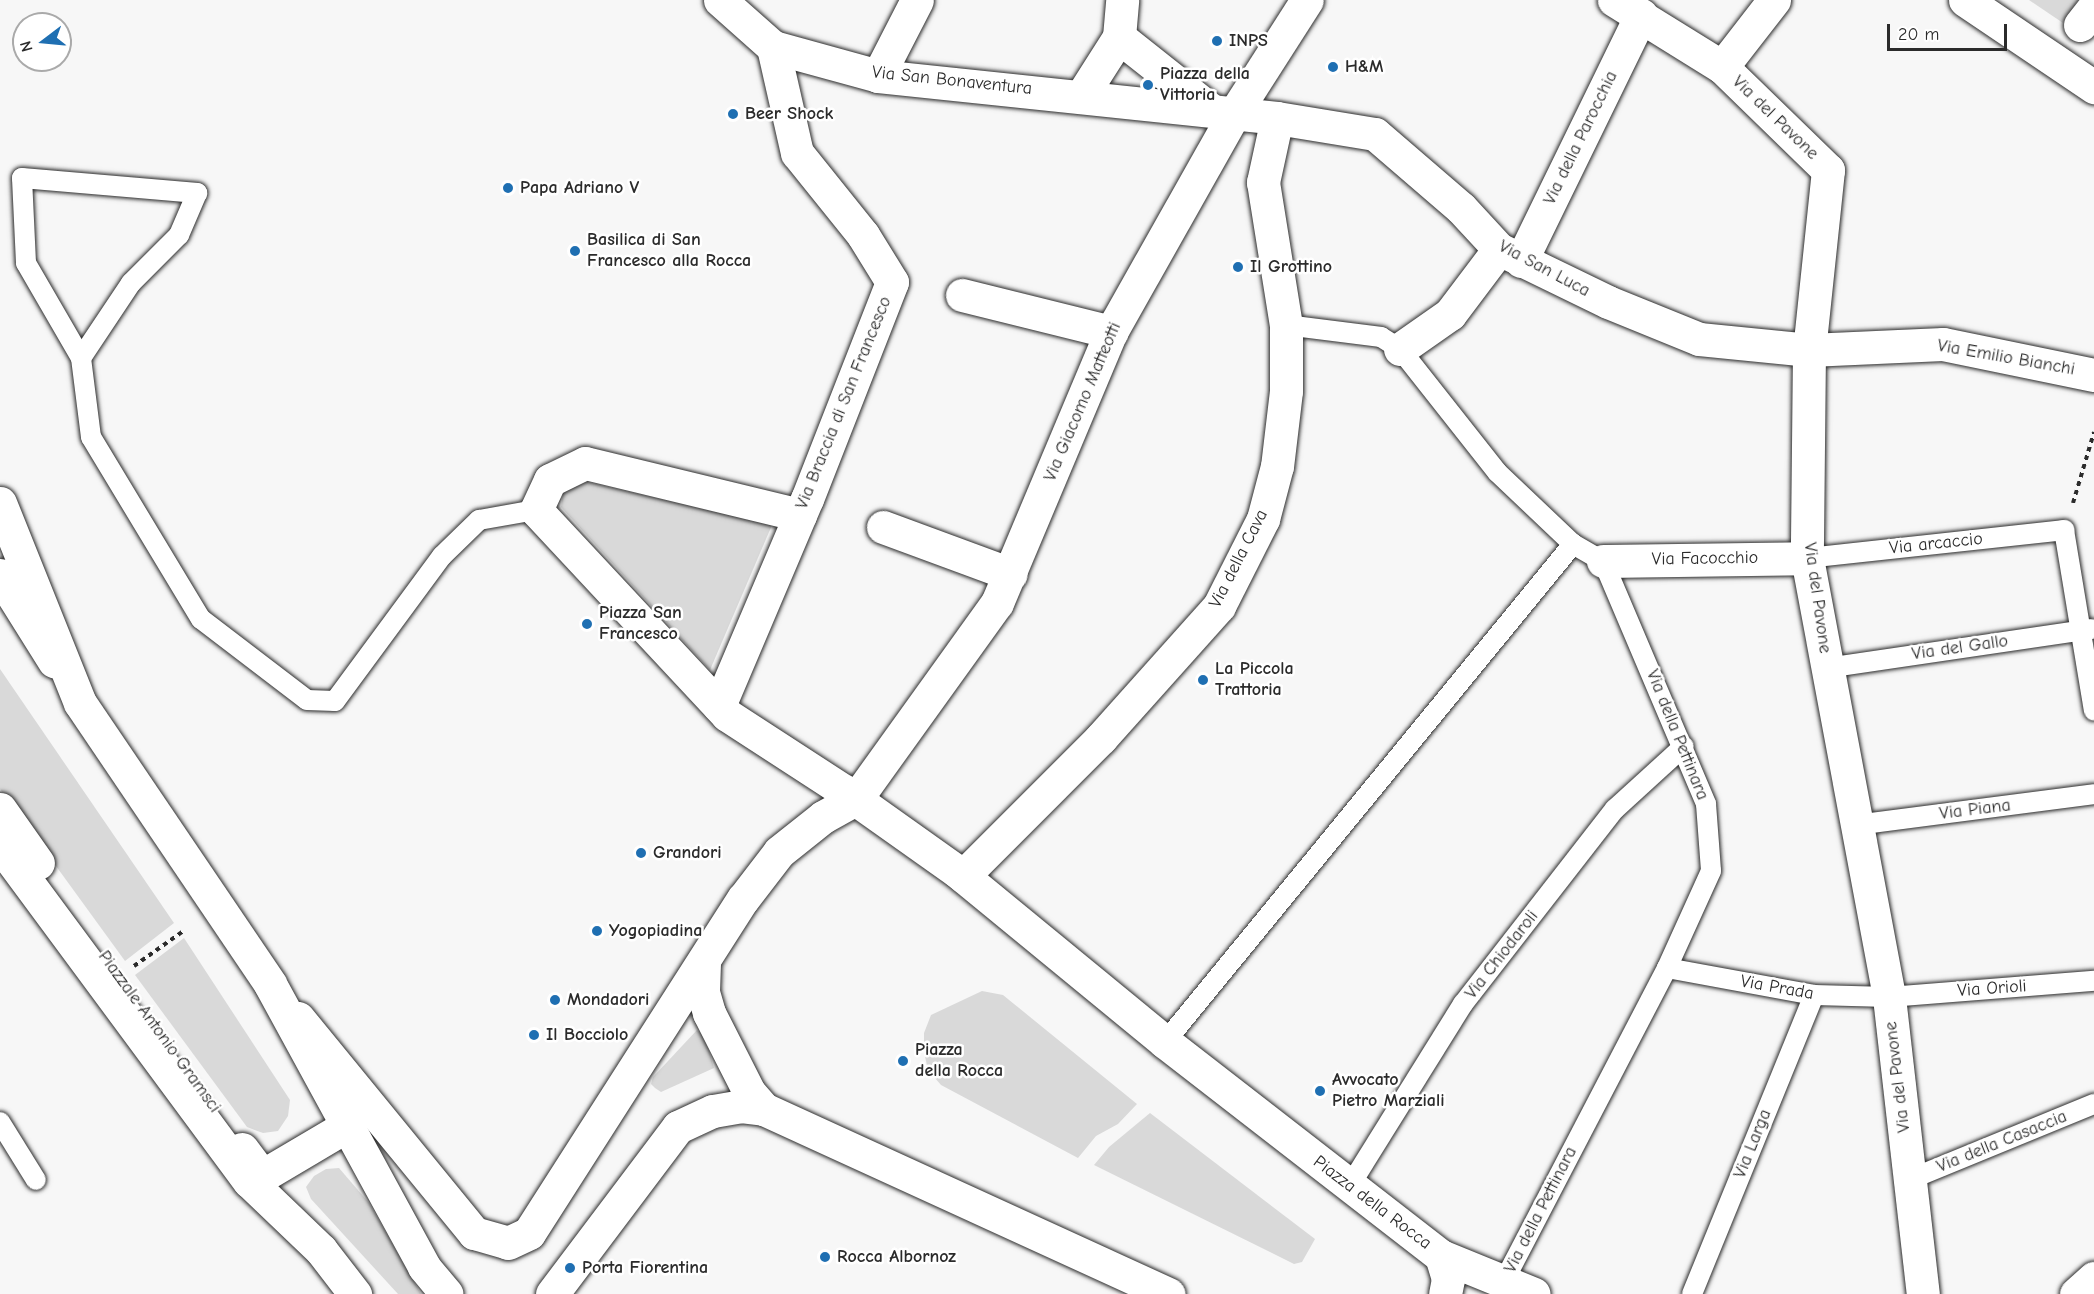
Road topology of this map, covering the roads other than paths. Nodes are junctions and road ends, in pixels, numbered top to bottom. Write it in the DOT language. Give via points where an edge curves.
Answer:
graph roads {
  1 [pos="720,0"];
  2 [pos="917,0"];
  3 [pos="1122,0"];
  4 [pos="1307,0"];
  5 [pos="1774,0"];
  6 [pos="1965,0"];
  7 [pos="1628,8"];
  8 [pos="1119,37"];
  9 [pos="773,47"];
  10 [pos="1722,67"];
  11 [pos="878,76"];
  12 [pos="2094,87"];
  13 [pos="1072,94"];
  14 [pos="1222,112"];
  15 [pos="1277,118"];
  16 [pos="1510,255"];
  17 [pos="962,295"];
  18 [pos="1286,326"];
  19 [pos="1111,333"];
  20 [pos="1400,349"];
  21 [pos="1809,350"];
  22 [pos="81,358"];
  23 [pos="2094,375"];
  24 [pos="0,503"];
  25 [pos="804,504"];
  26 [pos="536,510"];
  27 [pos="883,527"];
  28 [pos="1574,544"];
  29 [pos="1807,558"];
  30 [pos="1603,561"];
  31 [pos="1011,574"];
  32 [pos="0,575"];
  33 [pos="0,598"];
  34 [pos="2087,630"];
  35 [pos="1827,668"];
  36 [pos="80,703"];
  37 [pos="719,705"];
  38 [pos="2094,711"];
  39 [pos="1684,746"];
  40 [pos="2094,794"];
  41 [pos="856,800"];
  42 [pos="0,809"];
  43 [pos="1856,825"];
  44 [pos="0,845"];
  45 [pos="963,876"];
  46 [pos="704,963"];
  47 [pos="1667,968"];
  48 [pos="2094,981"];
  49 [pos="270,984"];
  50 [pos="1814,995"];
  51 [pos="1889,998"];
  52 [pos="1165,1042"];
  53 [pos="2094,1104"];
  54 [pos="764,1109"];
  55 [pos="0,1122"];
  56 [pos="345,1127"];
  57 [pos="1911,1179"];
  58 [pos="36,1180"];
  59 [pos="1349,1187"];
  60 [pos="1441,1256"];
  61 [pos="2094,1278"];
  62 [pos="561,1281"];
  63 [pos="1504,1281"];
  64 [pos="355,1294"];
  65 [pos="447,1294"];
  66 [pos="1169,1294"];
  67 [pos="1444,1294"];
  68 [pos="1534,1294"];
  69 [pos="1692,1294"];
  70 [pos="1923,1294"];
  71 [pos="2076,1294"];
  1 -- 9 [label="street, Via San Bonaventura"];
  2 -- 11 [label="street"];
  3 -- 8 [label="street"];
  4 -- 14 [label="street, Via Giacomo Matteotti"];
  5 -- 10 [label="street"];
  6 -- 12 [label="street"];
  7 -- 10 [label="street, Via del Pavone"];
  7 -- 16 [label="street, Via della Parocchia"];
  8 -- 13 [label="street"];
  8 -- 14 [label="street"];
  9 -- 11 [label="street, Via San Bonaventura"];
  9 -- 25 [label="street, Via Braccia di San Francesco" via="797,153 862,236 892,282"];
  10 -- 21 [label="street, Via del Pavone" via="1828,170"];
  11 -- 13 [label="street, Via San Bonaventura"];
  13 -- 14 [label="street"];
  14 -- 15 [label="street"];
  14 -- 19 [label="street, Via Giacomo Matteotti"];
  15 -- 16 [label="street, Via San Luca" via="1375,134"];
  15 -- 18 [label="street, Via della Cava" via="1263,182"];
  16 -- 20 [label="street, Via della Parocchia" via="1450,314"];
  16 -- 21 [label="street, Via San Luca" via="1608,302 1700,339"];
  17 -- 19 [label="street"];
  18 -- 20 [label="lane" via="1381,337"];
  18 -- 45 [label="street, Via della Cava" via="1286,391 1277,466 1263,519 1219,606 1101,738"];
  19 -- 31 [label="street, Via Giacomo Matteotti"];
  20 -- 28 [label="lane" via="1497,472"];
  21 -- 23 [label="street, Via Emilio Bianchi" via="1943,344"];
  21 -- 29 [label="street, Via del Pavone"];
  22 -- 22 [label="lane" via="131,284 179,235 197,193 22,178 26,263"];
  22 -- 26 [label="lane" via="91,437 201,619 307,699 334,701 442,556 479,520"];
  24 -- 36 [label="street"];
  25 -- 26 [label="street" via="585,463 550,480"];
  25 -- 37 [label="street, Via Braccia di San Francesco"];
  26 -- 37 [label="street"];
  27 -- 31 [label="street"];
  28 -- 30 [label="lane"];
  28 -- 52 [label="lane"];
  29 -- 30 [label="street, Via Facocchio"];
  29 -- 34 [label="lane, Via arcaccio" via="2064,530"];
  29 -- 35 [label="street, Via del Pavone"];
  30 -- 39 [label="lane, Via della Pettinara"];
  31 -- 41 [label="street, Via Giacomo Matteotti" via="997,603"];
  32 -- 36 [label="street"];
  33 -- 36 [label="street"];
  34 -- 35 [label="lane, Via del Gallo"];
  34 -- 38 [label="lane"];
  35 -- 43 [label="street, Via del Pavone"];
  36 -- 49 [label="street"];
  37 -- 41 [label="street, Piazza della Rocca" via="727,715"];
  39 -- 47 [label="lane, Via della Pettinara" via="1706,804 1711,871"];
  39 -- 59 [label="lane, Via Chiodaroli" via="1615,809 1463,1004"];
  40 -- 43 [label="lane, Via Piana"];
  41 -- 45 [label="street, Piazza della Rocca"];
  41 -- 46 [label="street" via="823,817 779,852 743,899"];
  42 -- 56 [label="street, Piazzale Antonio Gramsci" via="262,1176"];
  43 -- 51 [label="street, Via del Pavone"];
  44 -- 64 [label="street, Piazzale Antonio Gramsci" via="249,1181 321,1250"];
  45 -- 52 [label="street, Piazza della Rocca"];
  46 -- 49 [label="street" via="530,1233 508,1243 474,1233"];
  46 -- 54 [label="street" via="703,992 709,1013 749,1092"];
  47 -- 50 [label="lane, Via Prada"];
  47 -- 63 [label="lane, Via della Pettinara"];
  48 -- 51 [label="lane, Via Orioli"];
  49 -- 56 [label="street"];
  50 -- 51 [label="lane, Via Prada"];
  50 -- 69 [label="lane, Via Larga"];
  51 -- 57 [label="street, Via del Pavone"];
  52 -- 59 [label="street, Piazza della Rocca"];
  53 -- 57 [label="lane, Via della Casaccia"];
  54 -- 62 [label="street" via="741,1106 713,1111 678,1126"];
  54 -- 66 [label="street"];
  55 -- 58 [label="lane"];
  56 -- 65 [label="street" via="424,1267"];
  57 -- 70 [label="street, Via del Pavone"];
  59 -- 60 [label="street, Piazza della Rocca"];
  60 -- 63 [label="street, Piazza della Rocca"];
  60 -- 67 [label="street" via="1448,1279"];
  61 -- 71 [label="street"];
  63 -- 68 [label="street, Piazza della Rocca"];
}
